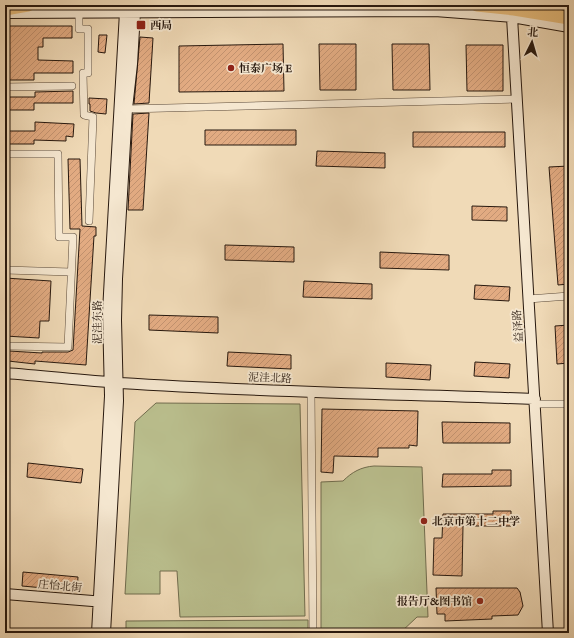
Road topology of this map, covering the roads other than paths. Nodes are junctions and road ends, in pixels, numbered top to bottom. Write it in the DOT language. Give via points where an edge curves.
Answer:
graph roads {
  1 [pos="28,5"];
  2 [pos="477,5"];
  3 [pos="5,9"];
  4 [pos="569,9"];
  5 [pos="79,12"];
  6 [pos="130,12"];
  7 [pos="5,13"];
  8 [pos="513,13"];
  9 [pos="569,18"];
  10 [pos="569,27"];
  11 [pos="124,33"];
  12 [pos="130,78"];
  13 [pos="72,86"];
  14 [pos="5,87"];
  15 [pos="517,99"];
  16 [pos="128,109"];
  17 [pos="5,154"];
  18 [pos="89,221"];
  19 [pos="5,270"];
  20 [pos="71,272"];
  21 [pos="569,296"];
  22 [pos="528,299"];
  23 [pos="5,346"];
  24 [pos="5,373"];
  25 [pos="114,382"];
  26 [pos="311,392"];
  27 [pos="535,402"];
  28 [pos="569,404"];
  29 [pos="5,594"];
  30 [pos="106,602"];
  31 [pos="97,633"];
  32 [pos="105,633"];
  33 [pos="313,633"];
  34 [pos="548,633"];
  1 -- 3 [label="highway"];
  2 -- 8 [label="highway"];
  4 -- 8 [label="highway"];
  5 -- 6 [label="street"];
  5 -- 7 [label="street"];
  5 -- 18 [label="street" via="79,29 88,29 88,73 83,73 84,115 93,117"];
  6 -- 8 [label="street"];
  6 -- 11 [label="street, 泥洼东路"];
  6 -- 12 [label="street, 泥洼东路"];
  8 -- 9 [label="highway"];
  8 -- 10 [label="street"];
  8 -- 15 [label="street, 益泽路"];
  11 -- 12 [label="street" via="131,33"];
  11 -- 25 [label="street, 泥洼东路" via="109,298"];
  12 -- 16 [label="street, 泥洼东路"];
  13 -- 14 [label="street"];
  15 -- 16 [label="street"];
  15 -- 22 [label="street, 益泽路"];
  16 -- 25 [label="street, 泥洼东路" via="117,279"];
  17 -- 20 [label="street" via="58,154 59,237 73,237"];
  19 -- 20 [label="street"];
  20 -- 23 [label="street" via="68,347"];
  21 -- 22 [label="street"];
  22 -- 27 [label="street, 益泽路"];
  24 -- 25 [label="street, 泥洼北路"];
  25 -- 26 [label="street, 泥洼北路"];
  25 -- 30 [label="street, 泥洼东路"];
  26 -- 27 [label="street, 泥洼北路"];
  26 -- 33 [label="street"];
  27 -- 28 [label="street"];
  27 -- 34 [label="street, 益泽路"];
  29 -- 30 [label="street, 庄怡北街"];
  30 -- 31 [label="street, 泥洼东路"];
  30 -- 32 [label="street, 泥洼东路"];
}
